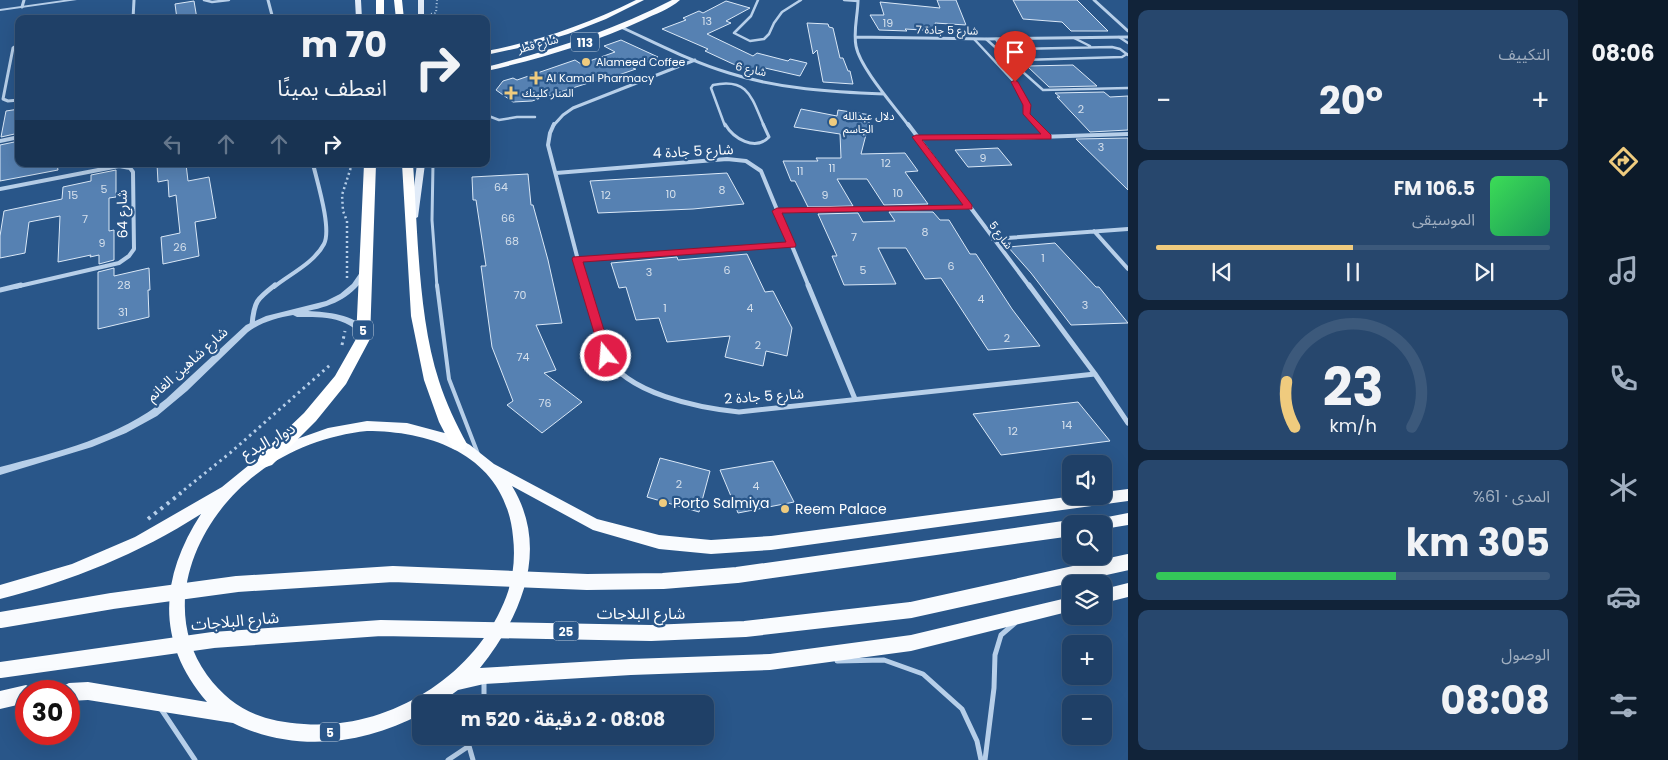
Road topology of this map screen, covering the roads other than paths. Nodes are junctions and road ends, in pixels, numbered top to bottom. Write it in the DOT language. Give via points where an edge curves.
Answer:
graph roads {
  1 [pos="24,0"];
  2 [pos="75,0"];
  3 [pos="134,0"];
  4 [pos="204,0"];
  5 [pos="229,0"];
  6 [pos="268,0"];
  7 [pos="358,0"];
  8 [pos="380,0"];
  9 [pos="398,0"];
  10 [pos="421,0"];
  11 [pos="641,0"];
  12 [pos="677,0"];
  13 [pos="758,0"];
  14 [pos="801,0"];
  15 [pos="844,0"];
  16 [pos="858,0"];
  17 [pos="1094,0"];
  18 [pos="22,7"];
  19 [pos="0,10"];
  20 [pos="132,15"];
  21 [pos="272,15"];
  22 [pos="359,15"];
  23 [pos="380,15"];
  24 [pos="400,15"];
  25 [pos="421,15"];
  26 [pos="623,28"];
  27 [pos="1128,31"];
  28 [pos="856,37"];
  29 [pos="1074,37"];
  30 [pos="1119,37"];
  31 [pos="1128,37"];
  32 [pos="974,39"];
  33 [pos="986,39"];
  34 [pos="996,39"];
  35 [pos="1128,43"];
  36 [pos="15,47"];
  37 [pos="1092,47"];
  38 [pos="1015,49"];
  39 [pos="490,51"];
  40 [pos="1001,52"];
  41 [pos="1127,55"];
  42 [pos="1007,58"];
  43 [pos="695,60"];
  44 [pos="490,68"];
  45 [pos="745,77"];
  46 [pos="727,78"];
  47 [pos="736,84"];
  48 [pos="1128,88"];
  49 [pos="884,94"];
  50 [pos="15,100"];
  51 [pos="536,117"];
  52 [pos="490,118"];
  53 [pos="1128,134"];
  54 [pos="916,137"];
  55 [pos="1048,137"];
  56 [pos="15,138"];
  57 [pos="0,141"];
  58 [pos="115,167"];
  59 [pos="125,167"];
  60 [pos="314,167"];
  61 [pos="370,167"];
  62 [pos="407,167"];
  63 [pos="421,167"];
  64 [pos="433,167"];
  65 [pos="556,173"];
  66 [pos="0,188"];
  67 [pos="969,207"];
  68 [pos="777,211"];
  69 [pos="1128,229"];
  70 [pos="412,230"];
  71 [pos="1094,231"];
  72 [pos="993,238"];
  73 [pos="792,245"];
  74 [pos="577,259"];
  75 [pos="1128,269"];
  76 [pos="365,272"];
  77 [pos="0,290"];
  78 [pos="279,314"];
  79 [pos="252,325"];
  80 [pos="363,330"];
  81 [pos="1095,374"];
  82 [pos="855,399"];
  83 [pos="1128,423"];
  84 [pos="459,444"];
  85 [pos="266,460"];
  86 [pos="485,462"];
  87 [pos="0,471"];
  88 [pos="230,488"];
  89 [pos="1128,495"];
  90 [pos="1128,519"];
  91 [pos="1112,522"];
  92 [pos="1062,529"];
  93 [pos="1128,562"];
  94 [pos="1128,590"];
  95 [pos="0,592"];
  96 [pos="1112,594"];
  97 [pos="1062,606"];
  98 [pos="1041,612"];
  99 [pos="0,620"];
  100 [pos="770,662"];
  101 [pos="0,670"];
  102 [pos="484,676"];
  103 [pos="458,681"];
  104 [pos="80,691"];
  105 [pos="438,695"];
  106 [pos="484,695"];
  107 [pos="15,697"];
  108 [pos="0,700"];
  109 [pos="156,701"];
  110 [pos="412,710"];
  111 [pos="236,715"];
  112 [pos="468,746"];
  113 [pos="195,760"];
  114 [pos="448,760"];
  115 [pos="473,760"];
  116 [pos="983,760"];
  1 -- 18 [label="street"];
  2 -- 18 [label="street"];
  3 -- 20 [label="street"];
  4 -- 5 [label="lane"];
  6 -- 21 [label="street"];
  7 -- 22 [label="main road"];
  8 -- 23 [label="highway"];
  9 -- 24 [label="highway"];
  10 -- 25 [label="main road"];
  11 -- 39 [label="main road, شارع قطر / 113" via="558,35"];
  12 -- 26 [label="main road, شارع قطر / 113"];
  13 -- 14 [label="lane" via="751,16 734,32 737,37 756,41 764,39 769,36 778,16"];
  15 -- 16 [label="lane"];
  16 -- 28 [label="street, شارع 5"];
  17 -- 27 [label="street"];
  18 -- 19 [label="street"];
  26 -- 43 [label="street, شارع 6"];
  26 -- 44 [label="main road, شارع قطر / 113" via="544,55"];
  28 -- 32 [label="street, شارع 5 جادة 7"];
  28 -- 49 [label="street, شارع 5" via="856,47"];
  29 -- 30 [label="street, شارع 5 جادة 7"];
  29 -- 34 [label="street, شارع 5 جادة 7"];
  29 -- 37 [label="lane"];
  30 -- 31 [label="street, شارع 5 جادة 7"];
  30 -- 35 [label="lane"];
  32 -- 33 [label="street, شارع 5 جادة 7"];
  32 -- 55 [label="lane" via="1015,82 1027,105 1026,114"];
  33 -- 34 [label="street, شارع 5 جادة 7"];
  33 -- 40 [label="lane"];
  34 -- 38 [label="lane" via="999,44"];
  36 -- 50 [label="street" via="3,99"];
  37 -- 38 [label="lane"];
  37 -- 41 [label="lane" via="1116,48"];
  38 -- 40 [label="lane"];
  40 -- 42 [label="lane"];
  41 -- 42 [label="lane"];
  42 -- 48 [label="lane" via="1043,90"];
  43 -- 46 [label="street, شارع 6"];
  43 -- 65 [label="street, شارع 5 جادة 2" via="563,114 548,137"];
  45 -- 46 [label="street, شارع 6"];
  45 -- 47 [label="lane"];
  45 -- 49 [label="street, شارع 6" via="836,92"];
  46 -- 47 [label="lane"];
  46 -- 47 [label="lane" via="711,88 728,133 746,143 764,142 769,137 749,92"];
  49 -- 54 [label="street, شارع 5"];
  51 -- 52 [label="lane" via="500,121"];
  53 -- 55 [label="street"];
  54 -- 55 [label="street"];
  54 -- 67 [label="street, شارع 5"];
  56 -- 57 [label="street"];
  58 -- 66 [label="street, شارع 64"];
  59 -- 77 [label="street, شارع 64" via="133,172 134,249 129,256 119,263"];
  60 -- 79 [label="street" via="327,230 324,243 313,258 258,298"];
  61 -- 76 [label="highway, 5"];
  62 -- 70 [label="highway, 5"];
  63 -- 70 [label="main road"];
  64 -- 86 [label="lane" via="432,220 449,379 463,418"];
  65 -- 68 [label="street, شارع 5 جادة 4" via="739,159 761,171"];
  65 -- 74 [label="street, شارع 5 جادة 2"];
  67 -- 68 [label="street"];
  67 -- 72 [label="street, شارع 5"];
  68 -- 73 [label="street, شارع 5 جادة 4"];
  69 -- 71 [label="street"];
  70 -- 84 [label="highway, 5" via="418,316 430,380"];
  71 -- 72 [label="street"];
  71 -- 75 [label="street"];
  72 -- 81 [label="street, شارع 5"];
  73 -- 74 [label="lane"];
  73 -- 82 [label="street, شارع 5 جادة 4"];
  74 -- 82 [label="street, شارع 5 جادة 2" via="606,356 626,376 652,392 684,404 739,412"];
  76 -- 78 [label="street, شارع شاهين الغانم" via="356,285 338,299"];
  76 -- 80 [label="highway, 5"];
  78 -- 79 [label="street, شارع شاهين الغانم"];
  78 -- 80 [label="street, شارع شاهين الغانم" via="334,316"];
  79 -- 87 [label="street, شارع شاهين الغانم" via="160,410 116,435 64,454"];
  80 -- 85 [label="highway, 5" via="359,349 342,380"];
  81 -- 82 [label="street, شارع 5 جادة 2"];
  81 -- 83 [label="street, شارع 5"];
  84 -- 85 [label="main road, دوار البدع / 5" via="415,428 366,426 315,436"];
  84 -- 86 [label="main road, دوار البدع / 5"];
  85 -- 88 [label="main road, دوار البدع / 5"];
  86 -- 89 [label="main road" via="593,524 659,542 711,548 771,543"];
  86 -- 103 [label="main road, دوار البدع / 5" via="508,491 520,520 523,554 520,581 502,628"];
  88 -- 95 [label="main road" via="140,542 93,563"];
  88 -- 111 [label="main road, دوار البدع / 5" via="203,521 184,559 176,600 180,641 198,678"];
  90 -- 91 [label="main road"];
  92 -- 99 [label="main road, bridge" via="737,575 663,581 587,582 393,574 237,584"];
  93 -- 101 [label="main road, شارع البلاجات / 25, bridge" via="911,610 745,629 651,633 381,628 213,640"];
  94 -- 96 [label="main road"];
  97 -- 98 [label="main road"];
  98 -- 100 [label="main road" via="911,643"];
  98 -- 116 [label="lane" via="1016,622 1001,635 995,655 994,688"];
  100 -- 102 [label="main road"];
  100 -- 116 [label="lane" via="884,660 923,674 962,709 978,740"];
  102 -- 103 [label="main road"];
  102 -- 106 [label="lane"];
  103 -- 105 [label="main road, دوار البدع / 5"];
  104 -- 109 [label="main road"];
  107 -- 108 [label="main road"];
  109 -- 111 [label="main road"];
  109 -- 113 [label="lane"];
  110 -- 111 [label="main road, دوار البدع / 5" via="356,730 309,734 266,726"];
  112 -- 114 [label="lane"];
  112 -- 115 [label="lane"];
}
